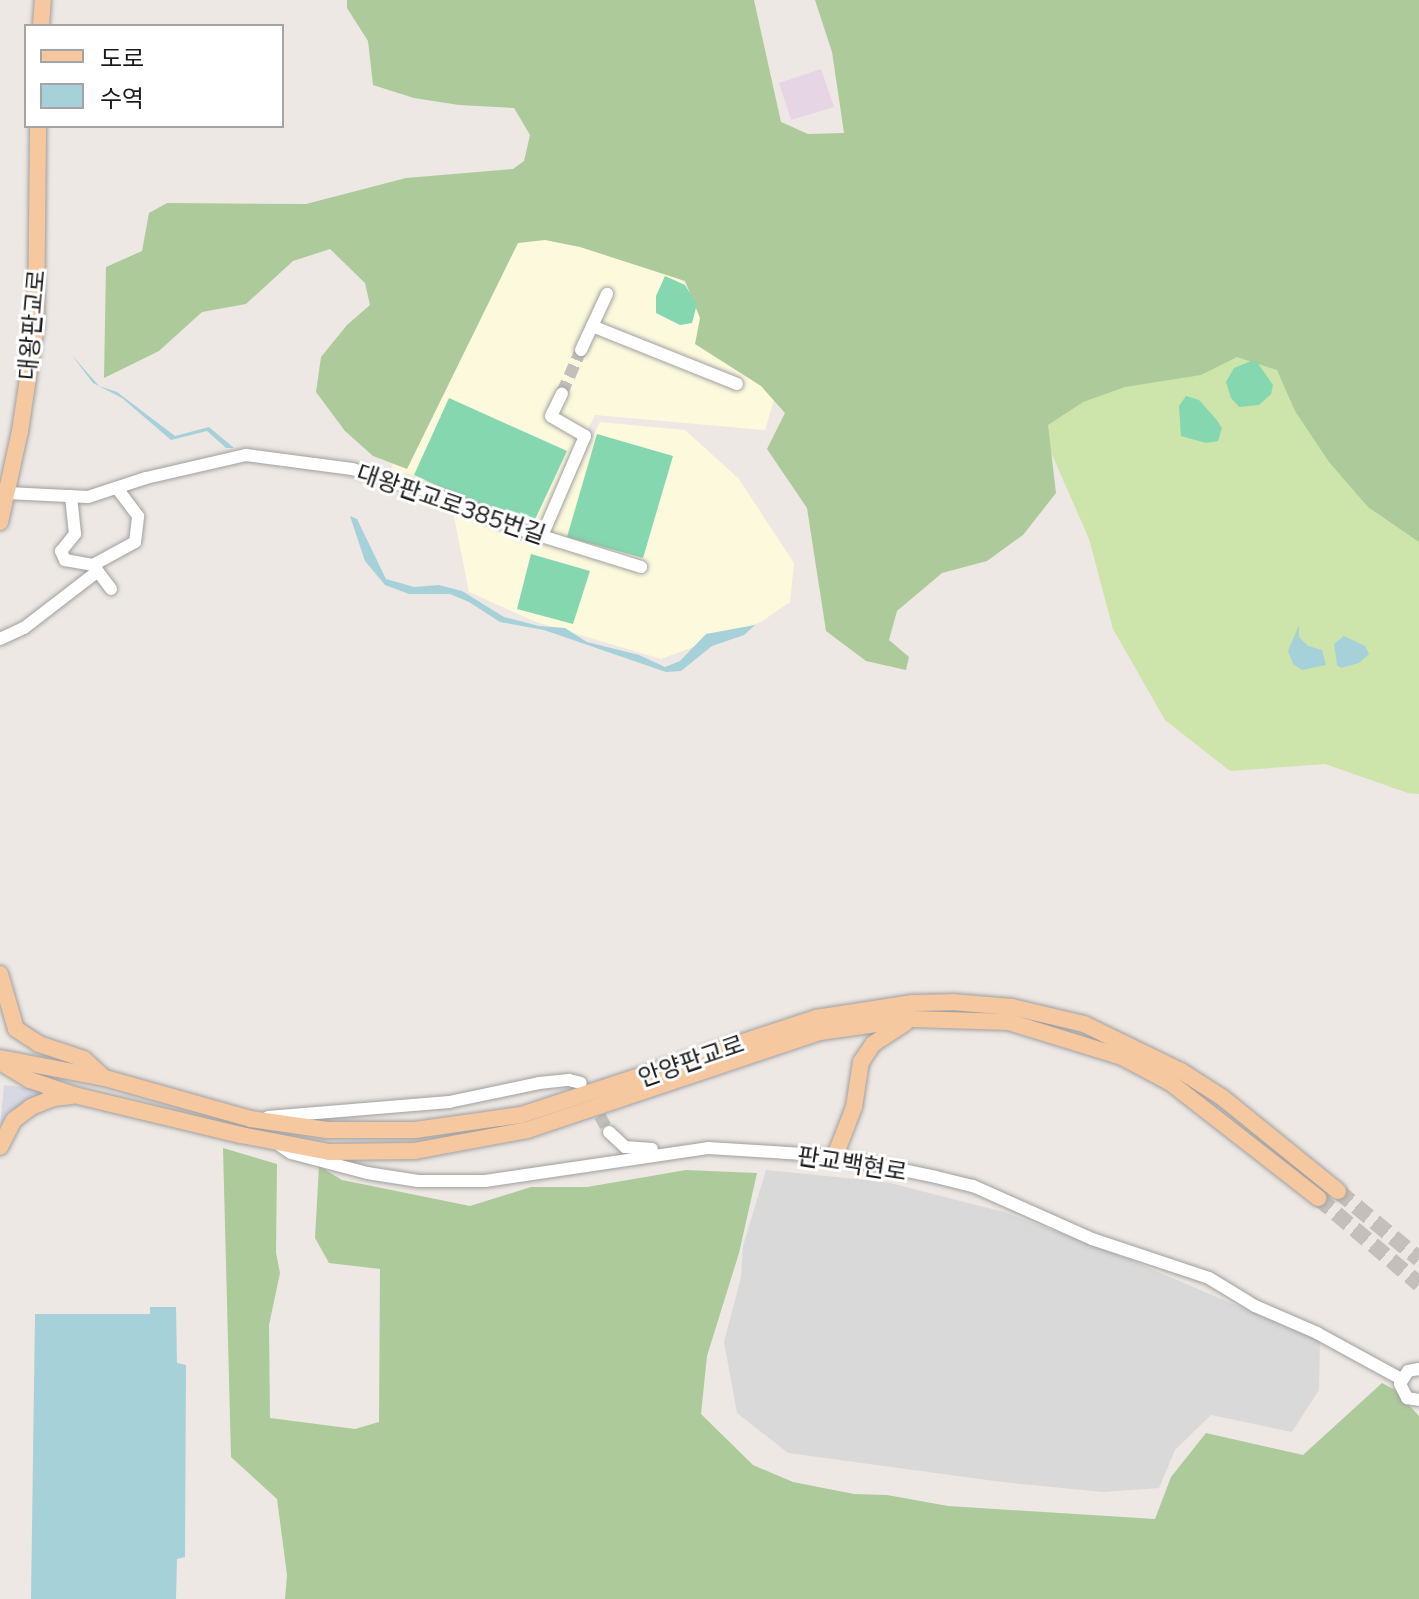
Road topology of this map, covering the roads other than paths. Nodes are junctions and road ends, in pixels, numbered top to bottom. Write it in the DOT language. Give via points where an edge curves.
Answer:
graph roads {
  1 [pos="43,0"];
  2 [pos="41,24"];
  3 [pos="38,128"];
  4 [pos="607,294"];
  5 [pos="592,326"];
  6 [pos="581,350"];
  7 [pos="737,384"];
  8 [pos="562,393"];
  9 [pos="117,488"];
  10 [pos="7,493"];
  11 [pos="71,496"];
  12 [pos="0,522"];
  13 [pos="542,536"];
  14 [pos="641,567"];
  15 [pos="96,568"];
  16 [pos="111,589"];
  17 [pos="0,639"];
  18 [pos="0,974"];
  19 [pos="913,1019"];
  20 [pos="0,1060"];
  21 [pos="105,1078"];
  22 [pos="581,1083"];
  23 [pos="74,1095"];
  24 [pos="251,1119"];
  25 [pos="268,1138"];
  26 [pos="0,1147"];
  27 [pos="675,1150"];
  28 [pos="835,1156"];
  29 [pos="600,1163"];
  30 [pos="1338,1191"];
  31 [pos="1318,1198"];
  32 [pos="1419,1369"];
  33 [pos="1401,1379"];
  34 [pos="1419,1400"];
  1 -- 2 [label="main road"];
  3 -- 10 [label="main road, 대왕판교로" via="36,325"];
  4 -- 5 [label="street"];
  5 -- 6 [label="street"];
  5 -- 7 [label="street"];
  8 -- 13 [label="street" via="551,416 585,436"];
  9 -- 11 [label="street, 대왕판교로385번길"];
  9 -- 13 [label="street, 대왕판교로385번길" via="246,455 352,469 430,492"];
  9 -- 15 [label="street" via="138,516 135,542"];
  10 -- 11 [label="street, 대왕판교로385번길"];
  10 -- 12 [label="main road, 대왕판교로"];
  11 -- 15 [label="street" via="75,534 61,551 65,560"];
  13 -- 14 [label="street, 대왕판교로385번길"];
  15 -- 16 [label="street"];
  15 -- 17 [label="street" via="24,628"];
  18 -- 21 [label="main road" via="16,1029 39,1044 84,1059"];
  19 -- 25 [label="main road, 안양판교로" via="820,1032 527,1130 415,1151 329,1152"];
  19 -- 28 [label="main road" via="873,1044 861,1062 854,1107"];
  19 -- 31 [label="main road, 안양판교로" via="1009,1022 1122,1057 1212,1112"];
  20 -- 21 [label="main road, 안양판교로"];
  20 -- 23 [label="main road, 안양판교로" via="30,1080"];
  21 -- 24 [label="main road, 안양판교로"];
  22 -- 24 [label="street" via="539,1083 449,1102"];
  23 -- 25 [label="main road, 안양판교로"];
  23 -- 26 [label="main road" via="31,1107 14,1120"];
  24 -- 30 [label="main road, 안양판교로" via="327,1130 415,1130 521,1115 816,1018 952,1002 1012,1007 1084,1024 1127,1043 1223,1098"];
  25 -- 29 [label="street, 판교백현로" via="291,1153 418,1181 485,1181"];
  27 -- 28 [label="street, 판교백현로"];
  27 -- 29 [label="street, 판교백현로"];
  27 -- 29 [label="street" via="625,1147 609,1132 610,1149"];
  28 -- 33 [label="street, 판교백현로" via="973,1186 1092,1239 1178,1265"];
  32 -- 33 [label="street"];
  33 -- 34 [label="street" via="1403,1394"];
}
